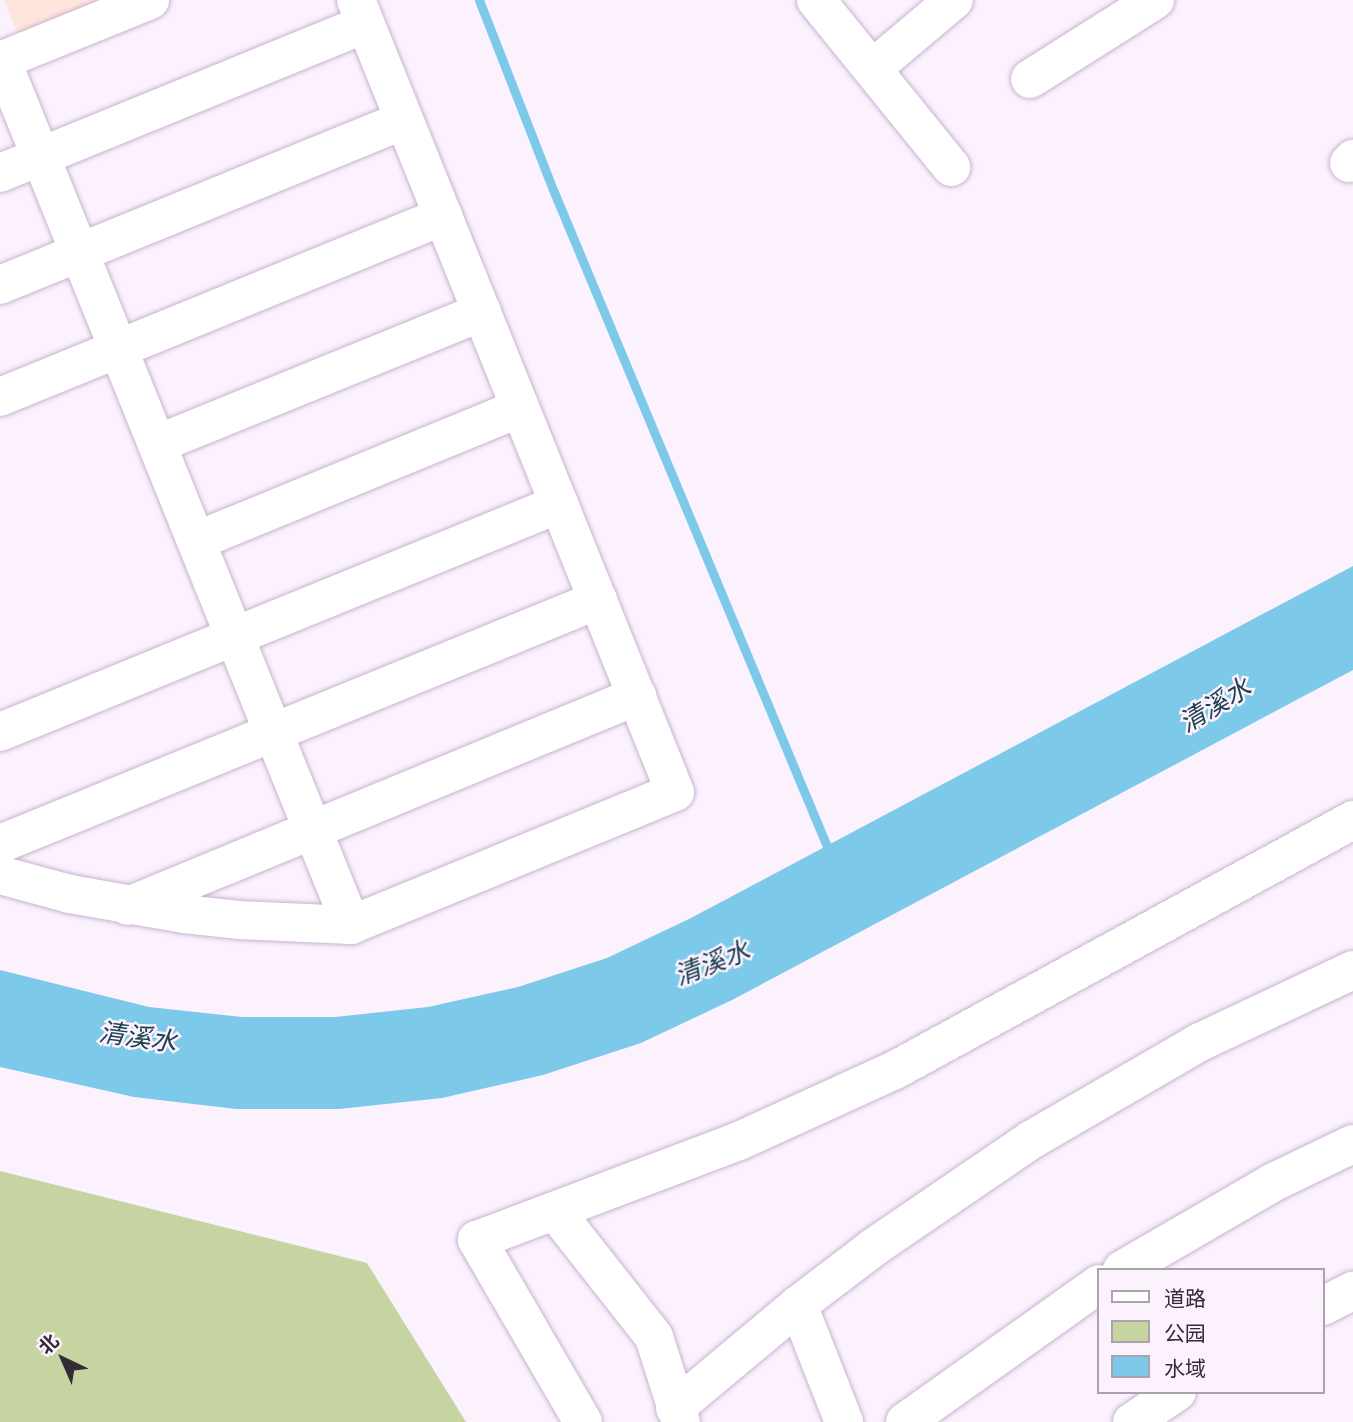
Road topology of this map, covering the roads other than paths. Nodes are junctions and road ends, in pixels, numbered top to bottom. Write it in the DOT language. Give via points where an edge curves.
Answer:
graph roads {
  1 [pos="150,0"];
  2 [pos="816,0"];
  3 [pos="954,0"];
  4 [pos="1155,0"];
  5 [pos="360,12"];
  6 [pos="1,61"];
  7 [pos="872,69"];
  8 [pos="1030,79"];
  9 [pos="404,120"];
  10 [pos="41,156"];
  11 [pos="951,167"];
  12 [pos="0,173"];
  13 [pos="443,216"];
  14 [pos="80,253"];
  15 [pos="0,285"];
  16 [pos="482,312"];
  17 [pos="118,349"];
  18 [pos="0,397"];
  19 [pos="520,408"];
  20 [pos="157,444"];
  21 [pos="559,504"];
  22 [pos="196,541"];
  23 [pos="598,600"];
  24 [pos="235,636"];
  25 [pos="637,695"];
  26 [pos="0,732"];
  27 [pos="273,732"];
  28 [pos="1353,820"];
  29 [pos="312,828"];
  30 [pos="0,844"];
  31 [pos="0,875"];
  32 [pos="128,906"];
  33 [pos="351,925"];
  34 [pos="1353,970"];
  35 [pos="1353,1144"];
  36 [pos="555,1212"];
  37 [pos="1125,1268"];
  38 [pos="1098,1285"];
  39 [pos="1353,1291"];
  40 [pos="798,1305"];
  41 [pos="1325,1305"];
  42 [pos="1174,1394"];
  43 [pos="678,1415"];
  44 [pos="583,1422"];
  45 [pos="844,1422"];
  46 [pos="905,1422"];
  47 [pos="1132,1422"];
  1 -- 6 [label="lane"];
  2 -- 7 [label="lane"];
  3 -- 7 [label="lane"];
  4 -- 8 [label="lane"];
  5 -- 9 [label="lane"];
  5 -- 10 [label="lane"];
  6 -- 10 [label="lane"];
  7 -- 11 [label="lane"];
  9 -- 13 [label="lane"];
  9 -- 14 [label="lane"];
  10 -- 12 [label="lane"];
  10 -- 14 [label="lane"];
  13 -- 16 [label="lane"];
  13 -- 17 [label="lane"];
  14 -- 15 [label="lane"];
  14 -- 17 [label="lane"];
  16 -- 19 [label="lane"];
  16 -- 20 [label="lane"];
  17 -- 18 [label="lane"];
  17 -- 20 [label="lane"];
  19 -- 21 [label="lane"];
  19 -- 22 [label="lane"];
  20 -- 22 [label="lane"];
  21 -- 23 [label="lane"];
  21 -- 24 [label="lane"];
  22 -- 24 [label="lane"];
  23 -- 25 [label="lane"];
  23 -- 27 [label="lane"];
  24 -- 26 [label="lane"];
  24 -- 27 [label="lane"];
  25 -- 29 [label="lane"];
  25 -- 33 [label="lane" via="676,792"];
  27 -- 29 [label="lane"];
  27 -- 30 [label="lane"];
  28 -- 36 [label="lane" via="895,1070 738,1141"];
  29 -- 32 [label="lane"];
  29 -- 33 [label="lane"];
  31 -- 32 [label="lane"];
  32 -- 33 [label="lane" via="239,920"];
  34 -- 40 [label="lane" via="1200,1042 1113,1091 951,1193"];
  35 -- 37 [label="lane" via="1272,1183"];
  36 -- 43 [label="lane" via="654,1336"];
  36 -- 44 [label="lane" via="477,1240"];
  38 -- 46 [label="lane"];
  39 -- 41 [label="lane"];
  40 -- 43 [label="lane"];
  40 -- 45 [label="lane"];
  42 -- 47 [label="lane"];
}
